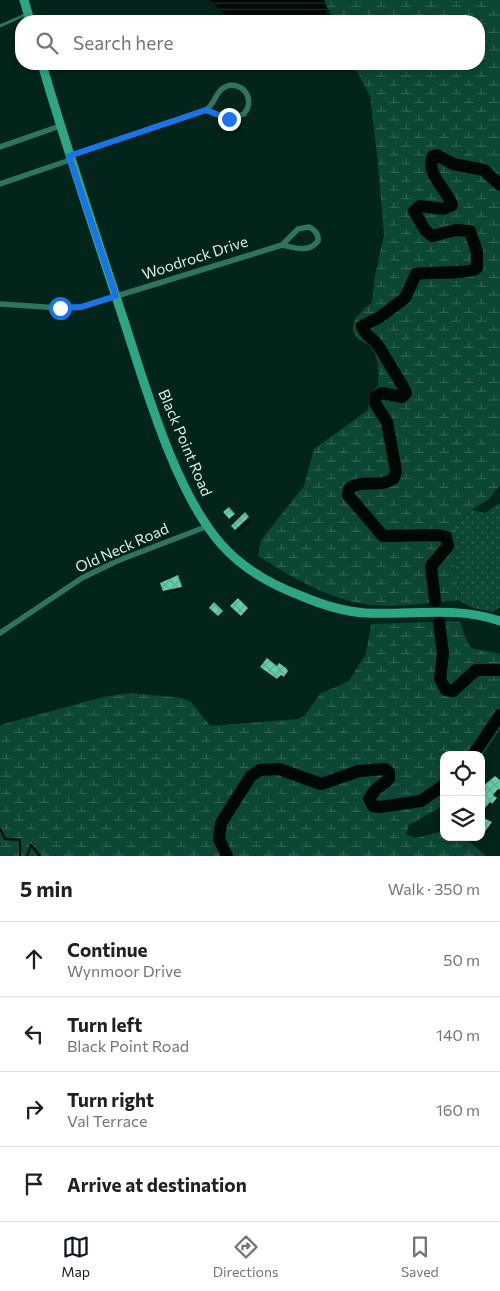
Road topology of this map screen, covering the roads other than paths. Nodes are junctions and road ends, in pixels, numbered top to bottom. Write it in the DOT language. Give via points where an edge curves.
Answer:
graph roads {
  1 [pos="24,0"];
  2 [pos="28,15"];
  3 [pos="15,21"];
  4 [pos="0,26"];
  5 [pos="44,70"];
  6 [pos="206,110"];
  7 [pos="60,126"];
  8 [pos="0,146"];
  9 [pos="70,158"];
  10 [pos="0,184"];
  11 [pos="282,245"];
  12 [pos="116,296"];
  13 [pos="0,304"];
  14 [pos="208,526"];
  15 [pos="500,621"];
  16 [pos="0,633"];
  1 -- 2 [label="main road"];
  3 -- 4 [label="lane"];
  5 -- 7 [label="main road, Black Point Road"];
  6 -- 6 [label="street" via="236,119 246,112 248,96 240,87 228,86 219,90 213,104"];
  6 -- 9 [label="street"];
  7 -- 8 [label="street"];
  7 -- 9 [label="main road, Black Point Road"];
  9 -- 10 [label="street"];
  9 -- 12 [label="main road, Black Point Road"];
  11 -- 11 [label="street, Woodrock Drive" via="309,248 316,243 317,235 312,229 302,228"];
  11 -- 12 [label="street, Woodrock Drive"];
  12 -- 13 [label="street, Woodrock Drive" via="69,309"];
  12 -- 14 [label="main road, Black Point Road" via="164,437"];
  14 -- 15 [label="main road, Black Point Road" via="236,559 253,572 294,593 328,605 366,613 455,612"];
  14 -- 16 [label="street, Old Neck Road" via="82,578"];
}
